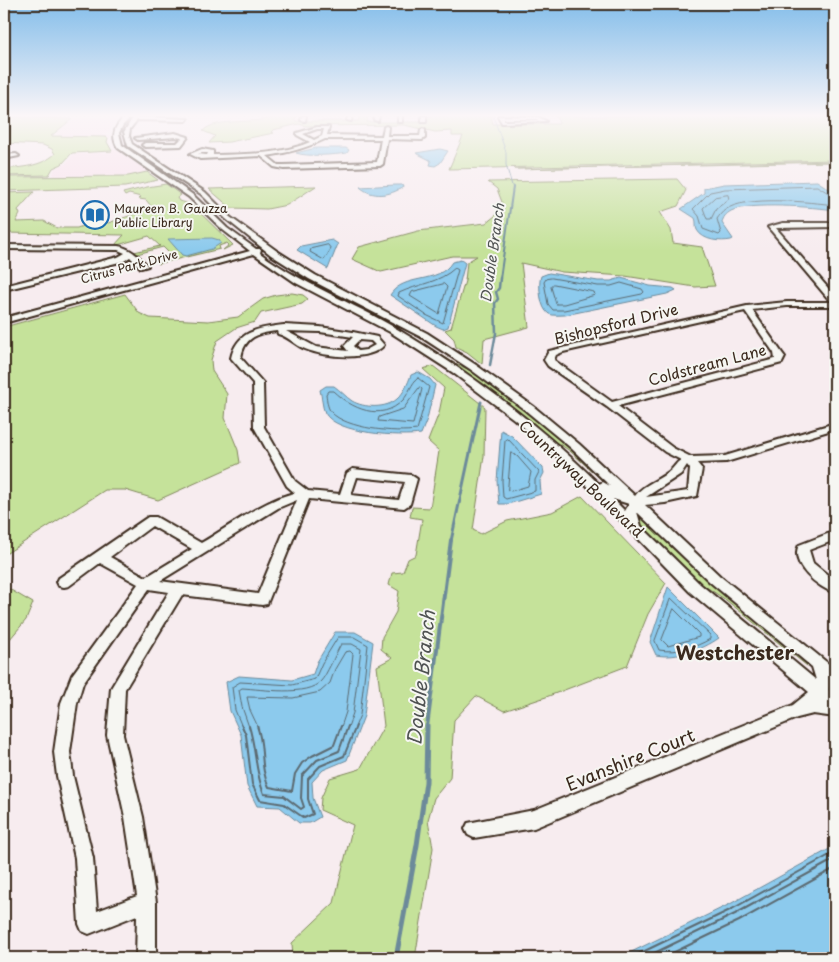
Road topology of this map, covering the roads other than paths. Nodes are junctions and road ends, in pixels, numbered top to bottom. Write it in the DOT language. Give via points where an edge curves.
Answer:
graph roads {
  1 [pos="140,161"];
  2 [pos="154,161"];
  3 [pos="268,161"];
  4 [pos="381,161"];
  5 [pos="180,178"];
  6 [pos="169,180"];
  7 [pos="205,196"];
  8 [pos="194,198"];
  9 [pos="835,225"];
  10 [pos="264,246"];
  11 [pos="4,248"];
  12 [pos="252,250"];
  13 [pos="130,253"];
  14 [pos="144,266"];
  15 [pos="4,288"];
  16 [pos="835,303"];
  17 [pos="747,308"];
  18 [pos="4,313"];
  19 [pos="390,317"];
  20 [pos="4,321"];
  21 [pos="267,330"];
  22 [pos="383,332"];
  23 [pos="349,333"];
  24 [pos="366,337"];
  25 [pos="302,343"];
  26 [pos="348,350"];
  27 [pos="474,367"];
  28 [pos="610,405"];
  29 [pos="835,426"];
  30 [pos="542,438"];
  31 [pos="689,460"];
  32 [pos="305,495"];
  33 [pos="640,497"];
  34 [pos="344,498"];
  35 [pos="655,500"];
  36 [pos="658,524"];
  37 [pos="636,528"];
  38 [pos="835,535"];
  39 [pos="201,549"];
  40 [pos="100,557"];
  41 [pos="64,582"];
  42 [pos="146,583"];
  43 [pos="835,588"];
  44 [pos="178,589"];
  45 [pos="817,662"];
  46 [pos="788,667"];
  47 [pos="835,677"];
  48 [pos="820,692"];
  49 [pos="835,696"];
  50 [pos="835,704"];
  51 [pos="798,710"];
  52 [pos="835,710"];
  53 [pos="474,829"];
  54 [pos="148,902"];
  55 [pos="146,958"];
  1 -- 6 [label="street, Countryway Boulevard"];
  2 -- 5 [label="street, Countryway Boulevard"];
  3 -- 4 [label="street" via="284,167 380,164"];
  5 -- 6 [label="street"];
  5 -- 7 [label="street, Countryway Boulevard"];
  6 -- 8 [label="street, Countryway Boulevard"];
  7 -- 8 [label="street"];
  7 -- 10 [label="street, Countryway Boulevard"];
  8 -- 12 [label="street, Countryway Boulevard"];
  9 -- 16 [label="street" via="771,227"];
  10 -- 12 [label="street"];
  10 -- 19 [label="street, Countryway Boulevard" via="312,277"];
  11 -- 13 [label="street" via="118,248"];
  12 -- 18 [label="street, Citrus Park Drive"];
  12 -- 20 [label="street, Citrus Park Drive"];
  12 -- 22 [label="street, Countryway Boulevard"];
  13 -- 14 [label="street"];
  13 -- 15 [label="street"];
  16 -- 17 [label="street, Bishopsford Drive"];
  17 -- 28 [label="street, Coldstream Lane" via="778,353 778,361"];
  17 -- 28 [label="street, Bishopsford Drive" via="601,339 552,353 551,364"];
  19 -- 22 [label="street" via="394,324"];
  19 -- 27 [label="street, Countryway Boulevard"];
  21 -- 23 [label="street" via="291,328"];
  21 -- 25 [label="street" via="289,333"];
  21 -- 32 [label="street" via="248,336 236,358 258,383 259,427 291,483"];
  22 -- 24 [label="street"];
  22 -- 26 [label="street" via="377,350 369,353"];
  22 -- 27 [label="street" via="409,332 453,360"];
  22 -- 30 [label="street, Countryway Boulevard" via="403,336 474,384"];
  23 -- 24 [label="street"];
  23 -- 25 [label="street" via="310,334"];
  24 -- 26 [label="street" via="354,339"];
  25 -- 26 [label="street"];
  27 -- 33 [label="street, Countryway Boulevard" via="529,408 616,484"];
  28 -- 31 [label="street, Bishopsford Drive" via="669,450"];
  29 -- 31 [label="street, Bishopsford Drive" via="726,459"];
  30 -- 33 [label="street" via="568,453 614,494"];
  30 -- 37 [label="street, Countryway Boulevard"];
  31 -- 33 [label="street"];
  31 -- 35 [label="street" via="696,469 693,492"];
  32 -- 34 [label="street"];
  32 -- 39 [label="street" via="274,505"];
  32 -- 44 [label="street" via="262,600"];
  33 -- 35 [label="street"];
  33 -- 36 [label="street, Countryway Boulevard"];
  33 -- 37 [label="street" via="631,511"];
  35 -- 36 [label="street" via="650,507"];
  36 -- 45 [label="street, Countryway Boulevard" via="715,579"];
  37 -- 46 [label="street, Countryway Boulevard" via="695,588"];
  38 -- 43 [label="street" via="803,548 802,556 816,575"];
  39 -- 40 [label="street" via="152,520"];
  39 -- 42 [label="street"];
  40 -- 41 [label="street"];
  40 -- 42 [label="street"];
  42 -- 44 [label="street"];
  42 -- 54 [label="street" via="77,680 69,703 62,752 84,858 89,924"];
  44 -- 54 [label="street" via="118,688 115,735 134,817"];
  45 -- 47 [label="street, Countryway Boulevard"];
  45 -- 48 [label="street" via="824,677"];
  46 -- 48 [label="street, Countryway Boulevard"];
  46 -- 51 [label="street" via="804,690 804,701"];
  48 -- 49 [label="street"];
  48 -- 50 [label="street, Countryway Boulevard"];
  48 -- 51 [label="street, Evanshire Court"];
  51 -- 52 [label="street, Evanshire Court" via="821,706"];
  51 -- 53 [label="street, Evanshire Court" via="534,819"];
  54 -- 55 [label="street"];
}
